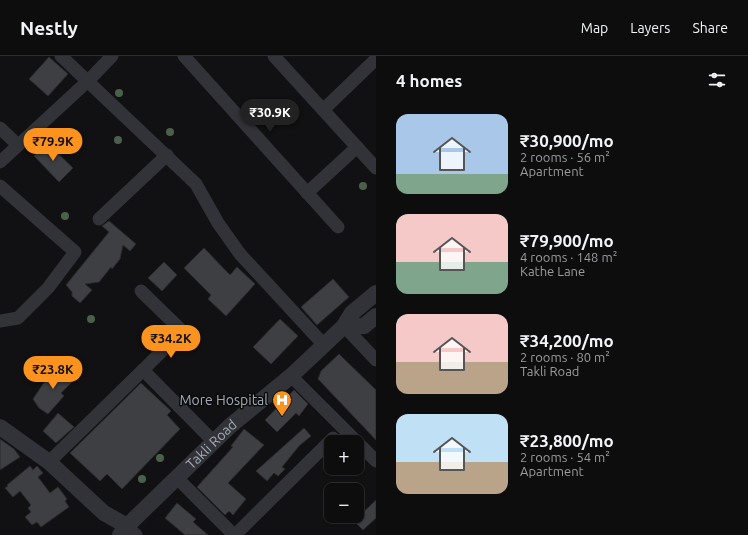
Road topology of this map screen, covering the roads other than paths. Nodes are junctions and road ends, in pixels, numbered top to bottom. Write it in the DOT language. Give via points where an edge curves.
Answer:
graph roads {
  1 [pos="61,56"];
  2 [pos="112,56"];
  3 [pos="184,56"];
  4 [pos="274,56"];
  5 [pos="376,59"];
  6 [pos="89,80"];
  7 [pos="324,110"];
  8 [pos="0,128"];
  9 [pos="18,145"];
  10 [pos="357,147"];
  11 [pos="167,155"];
  12 [pos="0,162"];
  13 [pos="376,168"];
  14 [pos="0,186"];
  15 [pos="307,193"];
  16 [pos="99,219"];
  17 [pos="338,227"];
  18 [pos="141,290"];
  19 [pos="376,293"];
  20 [pos="376,316"];
  21 [pos="0,321"];
  22 [pos="344,326"];
  23 [pos="324,345"];
  24 [pos="376,360"];
  25 [pos="143,370"];
  26 [pos="291,376"];
  27 [pos="0,427"];
  28 [pos="214,442"];
  29 [pos="324,447"];
  30 [pos="376,460"];
  31 [pos="49,462"];
  32 [pos="177,478"];
  33 [pos="128,532"];
  34 [pos="234,535"];
  1 -- 6 [label="street"];
  2 -- 6 [label="street"];
  3 -- 15 [label="street"];
  4 -- 7 [label="street"];
  5 -- 7 [label="street"];
  6 -- 9 [label="street"];
  6 -- 11 [label="street"];
  7 -- 10 [label="street"];
  8 -- 9 [label="street"];
  9 -- 12 [label="street"];
  10 -- 13 [label="street"];
  10 -- 15 [label="street"];
  11 -- 16 [label="street"];
  11 -- 23 [label="street" via="196,184 218,223 240,254"];
  14 -- 21 [label="street" via="75,252 48,288 18,318"];
  15 -- 17 [label="street"];
  18 -- 25 [label="street" via="182,331"];
  19 -- 22 [label="street, Takli Road" via="352,313"];
  20 -- 22 [label="street" via="364,326"];
  22 -- 23 [label="street, Takli Road"];
  22 -- 24 [label="street"];
  23 -- 26 [label="street, Takli Road"];
  25 -- 28 [label="street"];
  25 -- 31 [label="street"];
  26 -- 28 [label="street, Takli Road"];
  26 -- 30 [label="street"];
  27 -- 31 [label="street"];
  28 -- 32 [label="street, Takli Road"];
  29 -- 34 [label="street"];
  31 -- 33 [label="street"];
  32 -- 33 [label="street, Takli Road"];
  32 -- 34 [label="street"];
}
